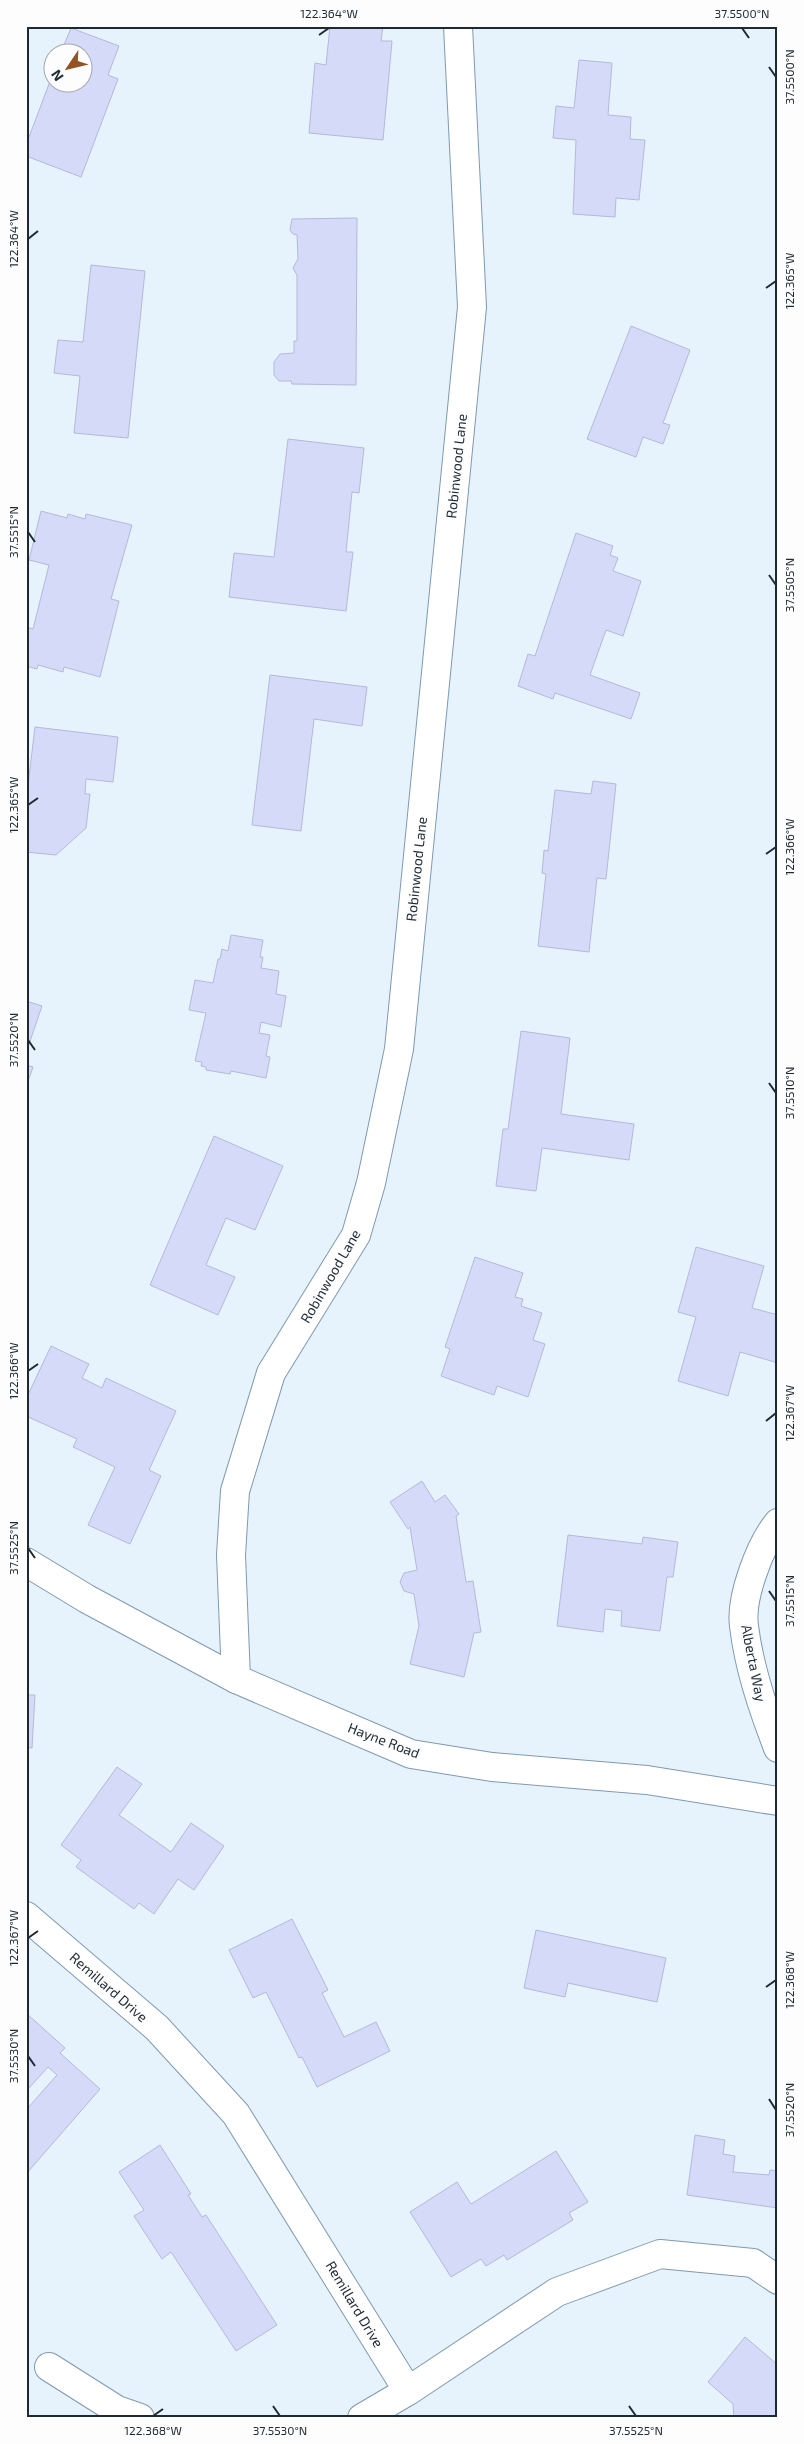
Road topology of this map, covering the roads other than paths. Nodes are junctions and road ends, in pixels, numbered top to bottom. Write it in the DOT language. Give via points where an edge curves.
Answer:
graph roads {
  1 [pos="458,26"];
  2 [pos="778,1523"];
  3 [pos="26,1562"];
  4 [pos="236,1680"];
  5 [pos="778,1748"];
  6 [pos="778,1801"];
  7 [pos="26,1916"];
  8 [pos="778,2280"];
  9 [pos="50,2367"];
  10 [pos="408,2391"];
  11 [pos="140,2418"];
  12 [pos="362,2418"];
  1 -- 4 [label="street, Robinwood Lane" via="472,307 399,1049 371,1183 356,1235 271,1373 235,1491 231,1555"];
  2 -- 5 [label="street, Alberta Way" via="768,1535 750,1581 744,1624 759,1699"];
  3 -- 4 [label="street, Hayne Road"];
  4 -- 6 [label="street, Hayne Road" via="410,1754 492,1766 647,1780"];
  7 -- 10 [label="street, Remillard Drive" via="157,2028 236,2114"];
  8 -- 10 [label="street" via="753,2263 660,2254 557,2292"];
  9 -- 11 [label="street" via="117,2410"];
  10 -- 12 [label="street"];
}
